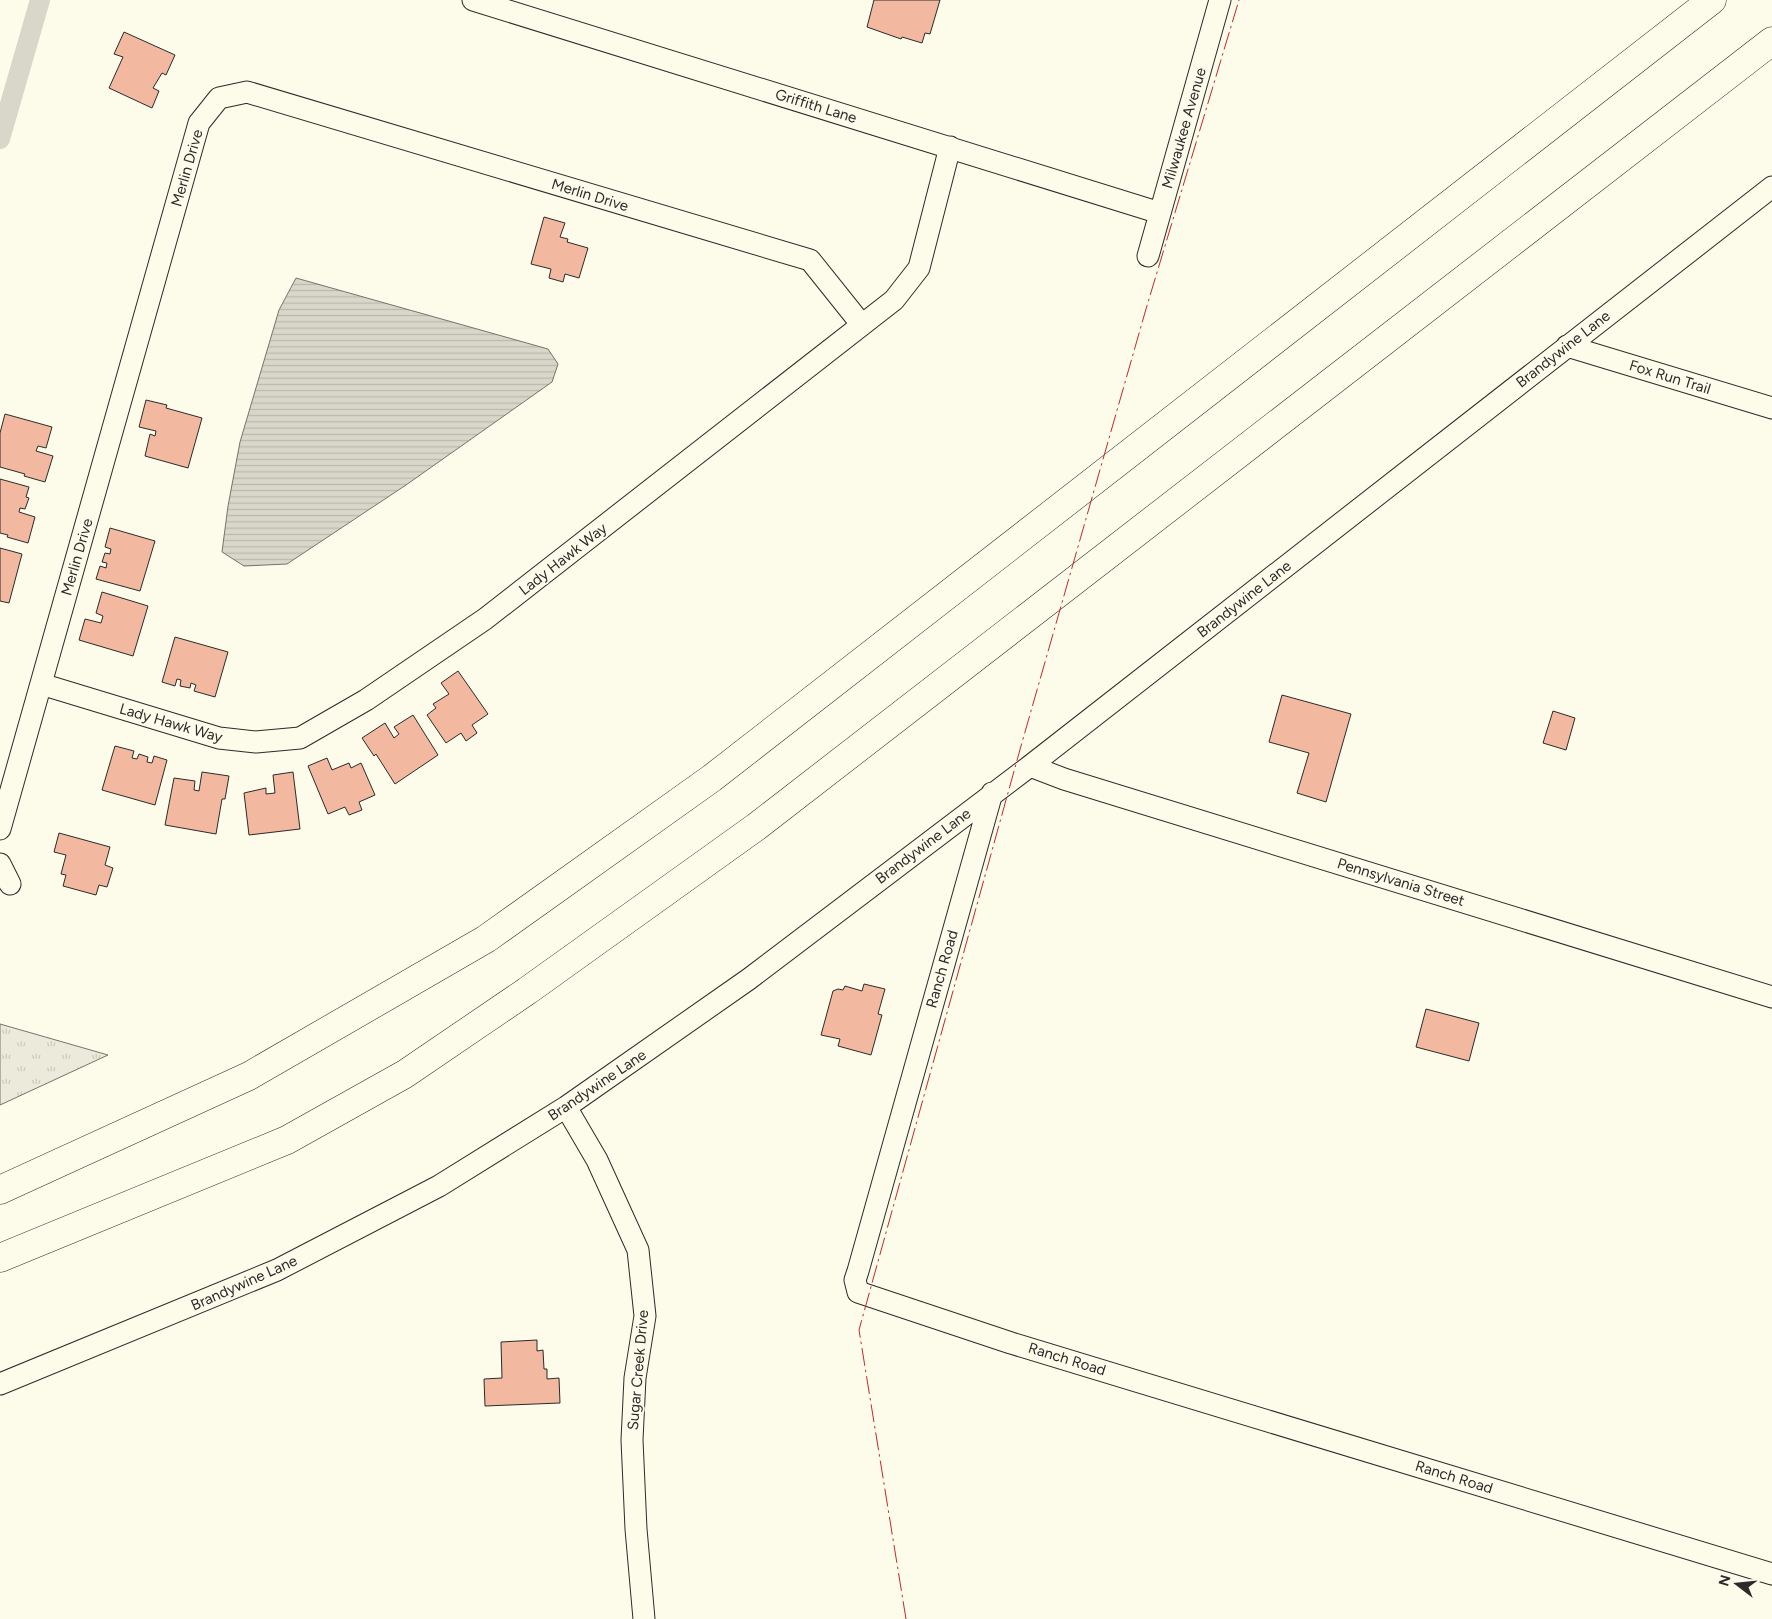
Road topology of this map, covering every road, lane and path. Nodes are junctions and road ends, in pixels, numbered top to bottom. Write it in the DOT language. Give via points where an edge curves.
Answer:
graph roads {
  1 [pos="473,0"];
  2 [pos="1220,0"];
  3 [pos="1712,0"];
  4 [pos="1772,41"];
  5 [pos="950,147"];
  6 [pos="1772,187"];
  7 [pos="1160,213"];
  8 [pos="1148,256"];
  9 [pos="862,325"];
  10 [pos="1567,346"];
  11 [pos="1772,408"];
  12 [pos="41,684"];
  13 [pos="1030,766"];
  14 [pos="992,793"];
  15 [pos="0,829"];
  16 [pos="0,864"];
  17 [pos="10,884"];
  18 [pos="1772,997"];
  19 [pos="566,1107"];
  20 [pos="0,1190"];
  21 [pos="0,1258"];
  22 [pos="0,1384"];
  23 [pos="1772,1574"];
  24 [pos="644,1619"];
  1 -- 5 [label="street, Griffith Lane"];
  2 -- 7 [label="street, Milwaukee Avenue"];
  3 -- 20 [label="highway" via="712,778 486,939 249,1076"];
  4 -- 21 [label="highway" via="756,827 519,997 405,1074 287,1140"];
  5 -- 7 [label="street, Griffith Lane"];
  5 -- 9 [label="street, Lady Hawk Way" via="919,268 894,300"];
  6 -- 10 [label="street, Brandywine Lane"];
  7 -- 8 [label="street, Milwaukee Avenue"];
  9 -- 12 [label="street, Lady Hawk Way" via="486,619 366,700 300,738 256,742 219,738"];
  9 -- 12 [label="street, Merlin Drive" via="810,260 247,92 219,98 199,123"];
  10 -- 11 [label="street, Fox Run Trail"];
  10 -- 13 [label="street, Brandywine Lane"];
  12 -- 15 [label="street, Merlin Drive"];
  13 -- 14 [label="street, Brandywine Lane"];
  13 -- 18 [label="street, Pennsylvania Street"];
  14 -- 19 [label="street, Brandywine Lane" via="749,979"];
  14 -- 23 [label="street, Ranch Road" via="855,1280 858,1292 1011,1343"];
  16 -- 17 [label="street"];
  19 -- 22 [label="street, Brandywine Lane" via="439,1186 278,1270"];
  19 -- 24 [label="street, Sugar Creek Drive" via="596,1160 638,1250 645,1316 635,1378 632,1440"];
}
